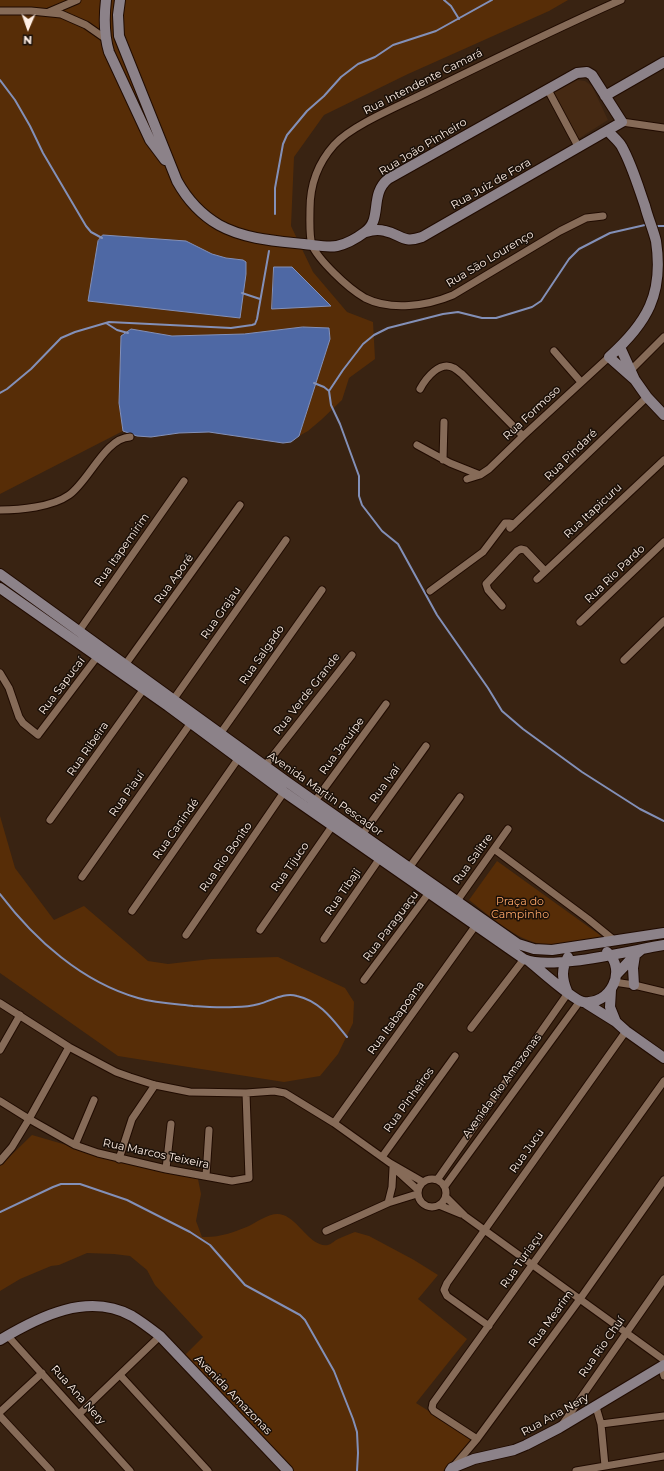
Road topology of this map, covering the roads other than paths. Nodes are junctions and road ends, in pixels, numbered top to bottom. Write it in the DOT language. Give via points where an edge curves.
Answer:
graph roads {
  1 [pos="77,0"];
  2 [pos="106,0"];
  3 [pos="120,0"];
  4 [pos="621,0"];
  5 [pos="0,11"];
  6 [pos="45,13"];
  7 [pos="106,39"];
  8 [pos="664,62"];
  9 [pos="548,90"];
  10 [pos="605,96"];
  11 [pos="614,110"];
  12 [pos="622,122"];
  13 [pos="664,128"];
  14 [pos="608,131"];
  15 [pos="622,146"];
  16 [pos="579,148"];
  17 [pos="172,170"];
  18 [pos="376,214"];
  19 [pos="603,216"];
  20 [pos="387,231"];
  21 [pos="366,232"];
  22 [pos="312,245"];
  23 [pos="664,337"];
  24 [pos="620,347"];
  25 [pos="554,351"];
  26 [pos="609,357"];
  27 [pos="631,374"];
  28 [pos="582,382"];
  29 [pos="420,389"];
  30 [pos="647,396"];
  31 [pos="664,416"];
  32 [pos="444,422"];
  33 [pos="523,436"];
  34 [pos="130,437"];
  35 [pos="417,445"];
  36 [pos="443,460"];
  37 [pos="664,460"];
  38 [pos="480,475"];
  39 [pos="467,479"];
  40 [pos="184,481"];
  41 [pos="240,505"];
  42 [pos="0,510"];
  43 [pos="286,540"];
  44 [pos="664,542"];
  45 [pos="545,571"];
  46 [pos="0,574"];
  47 [pos="536,579"];
  48 [pos="0,588"];
  49 [pos="322,590"];
  50 [pos="430,591"];
  51 [pos="502,606"];
  52 [pos="664,621"];
  53 [pos="580,622"];
  54 [pos="79,631"];
  55 [pos="100,653"];
  56 [pos="352,655"];
  57 [pos="624,660"];
  58 [pos="125,665"];
  59 [pos="0,673"];
  60 [pos="143,690"];
  61 [pos="173,700"];
  62 [pos="386,704"];
  63 [pos="190,724"];
  64 [pos="219,739"];
  65 [pos="426,746"];
  66 [pos="238,759"];
  67 [pos="263,764"];
  68 [pos="284,792"];
  69 [pos="460,797"];
  70 [pos="315,801"];
  71 [pos="50,820"];
  72 [pos="335,821"];
  73 [pos="508,829"];
  74 [pos="362,834"];
  75 [pos="494,850"];
  76 [pos="380,858"];
  77 [pos="409,868"];
  78 [pos="82,876"];
  79 [pos="432,889"];
  80 [pos="457,901"];
  81 [pos="132,911"];
  82 [pos="476,925"];
  83 [pos="260,930"];
  84 [pos="664,933"];
  85 [pos="186,935"];
  86 [pos="324,939"];
  87 [pos="615,941"];
  88 [pos="596,944"];
  89 [pos="664,945"];
  90 [pos="576,947"];
  91 [pos="639,952"];
  92 [pos="611,955"];
  93 [pos="526,960"];
  94 [pos="566,961"];
  95 [pos="364,980"];
  96 [pos="614,983"];
  97 [pos="634,985"];
  98 [pos="567,992"];
  99 [pos="664,992"];
  100 [pos="582,1001"];
  101 [pos="0,1003"];
  102 [pos="20,1015"];
  103 [pos="616,1022"];
  104 [pos="471,1028"];
  105 [pos="626,1031"];
  106 [pos="70,1046"];
  107 [pos="0,1050"];
  108 [pos="455,1056"];
  109 [pos="664,1058"];
  110 [pos="664,1080"];
  111 [pos="155,1085"];
  112 [pos="246,1092"];
  113 [pos="94,1100"];
  114 [pos="0,1101"];
  115 [pos="29,1119"];
  116 [pos="334,1123"];
  117 [pos="171,1124"];
  118 [pos="209,1130"];
  119 [pos="75,1145"];
  120 [pos="382,1157"];
  121 [pos="119,1159"];
  122 [pos="0,1161"];
  123 [pos="391,1166"];
  124 [pos="166,1169"];
  125 [pos="206,1176"];
  126 [pos="437,1180"];
  127 [pos="664,1180"];
  128 [pos="422,1182"];
  129 [pos="445,1186"];
  130 [pos="417,1192"];
  131 [pos="446,1197"];
  132 [pos="388,1203"];
  133 [pos="439,1205"];
  134 [pos="465,1216"];
  135 [pos="485,1229"];
  136 [pos="326,1231"];
  137 [pos="532,1264"];
  138 [pos="664,1278"];
  139 [pos="580,1299"];
  140 [pos="489,1326"];
  141 [pos="626,1332"];
  142 [pos="160,1336"];
  143 [pos="4,1338"];
  144 [pos="663,1367"];
  145 [pos="42,1373"];
  146 [pos="120,1375"];
  147 [pos="596,1407"];
  148 [pos="0,1412"];
  149 [pos="79,1414"];
  150 [pos="0,1416"];
  151 [pos="664,1416"];
  152 [pos="601,1424"];
  153 [pos="559,1428"];
  154 [pos="477,1439"];
  155 [pos="664,1456"];
  156 [pos="605,1466"];
  157 [pos="451,1470"];
  158 [pos="51,1471"];
  159 [pos="130,1471"];
  160 [pos="208,1471"];
  161 [pos="288,1471"];
  162 [pos="576,1471"];
  163 [pos="579,1471"];
  1 -- 6 [label="street"];
  2 -- 7 [label="street"];
  3 -- 17 [label="street" via="119,36"];
  4 -- 22 [label="street, Rua Intendente Camará" via="557,28 342,137 325,156 312,184"];
  5 -- 6 [label="street"];
  6 -- 7 [label="street" via="62,14"];
  7 -- 17 [label="street" via="109,52 150,140"];
  8 -- 10 [label="street"];
  9 -- 10 [label="street, Rua João Pinheiro" via="581,72 590,73"];
  9 -- 16 [label="street"];
  9 -- 18 [label="street, Rua João Pinheiro" via="388,179 377,194"];
  10 -- 11 [label="street"];
  11 -- 12 [label="street"];
  11 -- 14 [label="street" via="614,121"];
  12 -- 13 [label="street"];
  12 -- 14 [label="street, Rua Juiz de Fora"];
  12 -- 15 [label="street"];
  14 -- 15 [label="street"];
  14 -- 16 [label="street, Rua Juiz de Fora"];
  15 -- 24 [label="street" via="656,241 661,268 658,291 647,316 641,326"];
  16 -- 20 [label="street, Rua Juiz de Fora" via="422,237 404,239"];
  17 -- 22 [label="street" via="185,196 205,216 218,224 258,238"];
  18 -- 20 [label="street"];
  18 -- 21 [label="street, Rua João Pinheiro"];
  19 -- 22 [label="street, Rua São Lourenço" via="586,218 560,230 466,288 438,301 420,305 384,304 366,298 348,287 325,265"];
  20 -- 21 [label="street, Rua Juiz de Fora"];
  21 -- 22 [label="street" via="336,246"];
  23 -- 27 [label="street"];
  24 -- 26 [label="street"];
  24 -- 27 [label="street"];
  25 -- 28 [label="street"];
  26 -- 27 [label="street"];
  26 -- 28 [label="street, Rua Formoso"];
  27 -- 30 [label="street"];
  28 -- 33 [label="street, Rua Formoso"];
  29 -- 33 [label="street" via="432,373 441,367 453,368"];
  30 -- 31 [label="street"];
  30 -- 50 [label="street, Rua Pindaré" via="512,526 509,523 505,524 483,552"];
  32 -- 36 [label="street"];
  33 -- 38 [label="street, Rua Formoso"];
  34 -- 42 [label="street" via="121,438 113,445 86,479 68,496 33,508"];
  35 -- 36 [label="street"];
  36 -- 38 [label="street"];
  37 -- 45 [label="street, Rua Itapicuru"];
  38 -- 39 [label="street, Rua Formoso"];
  40 -- 54 [label="street, Rua Itapemirim"];
  41 -- 58 [label="street, Rua Aporé"];
  43 -- 61 [label="street, Rua Grajau"];
  44 -- 53 [label="street, Rua Rio Pardo"];
  45 -- 47 [label="street, Rua Itapicuru"];
  45 -- 51 [label="street" via="525,550 517,551 486,584"];
  46 -- 54 [label="street, Avenida Martin Pescador"];
  48 -- 55 [label="street, Avenida Martin Pescador"];
  49 -- 64 [label="street, Rua Salgado"];
  52 -- 57 [label="street"];
  54 -- 55 [label="street, Avenida Martin Pescador"];
  55 -- 58 [label="street, Avenida Martin Pescador"];
  55 -- 59 [label="street, Rua Sapucaí" via="38,735 23,723"];
  55 -- 60 [label="street, Avenida Martin Pescador"];
  56 -- 67 [label="street, Rua Verde Grande"];
  58 -- 61 [label="street, Avenida Martin Pescador"];
  60 -- 63 [label="street, Avenida Martin Pescador"];
  60 -- 71 [label="street, Rua Ribeira"];
  61 -- 64 [label="street, Avenida Martin Pescador"];
  62 -- 70 [label="street, Rua Jacuípe"];
  63 -- 64 [label="street, Avenida Martin Pescador"];
  63 -- 78 [label="street, Rua Piauí"];
  64 -- 66 [label="street, Avenida Martin Pescador"];
  64 -- 67 [label="street, Avenida Martin Pescador" via="235,752 241,749"];
  65 -- 74 [label="street, Rua Ivaí"];
  66 -- 67 [label="street" via="243,755"];
  66 -- 68 [label="street, Avenida Martin Pescador"];
  66 -- 81 [label="street, Rua Canindé"];
  67 -- 70 [label="street, Avenida Martin Pescador"];
  68 -- 72 [label="street, Avenida Martin Pescador"];
  68 -- 85 [label="street, Rua Rio Bonito"];
  69 -- 77 [label="street"];
  70 -- 72 [label="street, Avenida Martin Pescador"];
  72 -- 74 [label="street, Avenida Martin Pescador"];
  72 -- 76 [label="street, Avenida Martin Pescador"];
  72 -- 83 [label="street, Rua Tijuco"];
  73 -- 75 [label="street, Rua Salitre"];
  74 -- 77 [label="street, Avenida Martin Pescador"];
  75 -- 80 [label="street, Rua Salitre"];
  75 -- 87 [label="street"];
  76 -- 79 [label="street, Avenida Martin Pescador"];
  76 -- 86 [label="street, Rua Tibaji"];
  77 -- 79 [label="street, Avenida Martin Pescador"];
  79 -- 80 [label="street, Avenida Martin Pescador"];
  79 -- 82 [label="street, Avenida Martin Pescador"];
  79 -- 95 [label="street, Rua Paraguaçu"];
  80 -- 90 [label="street, Avenida Martin Pescador" via="518,944 544,950"];
  82 -- 93 [label="street, Avenida Martin Pescador"];
  82 -- 116 [label="street, Rua Itabapoana"];
  84 -- 87 [label="street, Avenida Martin Pescador"];
  87 -- 88 [label="street, Avenida Martin Pescador"];
  88 -- 90 [label="street, Avenida Martin Pescador"];
  88 -- 92 [label="street"];
  89 -- 91 [label="street, Avenida Martin Pescador"];
  90 -- 94 [label="street"];
  91 -- 92 [label="street, Avenida Martin Pescador"];
  91 -- 96 [label="street"];
  91 -- 97 [label="street" via="633,968"];
  92 -- 94 [label="street, Avenida Martin Pescador"];
  92 -- 96 [label="street" via="616,968"];
  93 -- 94 [label="street, Avenida Martin Pescador" via="549,963"];
  93 -- 98 [label="street"];
  93 -- 104 [label="street"];
  94 -- 98 [label="street" via="562,979"];
  96 -- 97 [label="street"];
  96 -- 100 [label="street" via="599,1000"];
  96 -- 103 [label="street" via="610,1007"];
  97 -- 99 [label="street"];
  98 -- 100 [label="street"];
  98 -- 126 [label="street, Avenida Rio Amazonas"];
  100 -- 103 [label="street"];
  100 -- 129 [label="street, Avenida Rio Amazonas"];
  101 -- 102 [label="street"];
  102 -- 106 [label="street"];
  102 -- 107 [label="street"];
  103 -- 105 [label="street"];
  105 -- 109 [label="street"];
  105 -- 135 [label="street, Rua Jucu"];
  106 -- 111 [label="street" via="116,1072"];
  106 -- 115 [label="street"];
  108 -- 120 [label="street, Rua Pinheiros"];
  110 -- 137 [label="street, Rua Turiaçu"];
  111 -- 112 [label="street" via="190,1092"];
  111 -- 121 [label="street" via="132,1119"];
  112 -- 116 [label="street" via="282,1092"];
  112 -- 125 [label="street, Rua Marcos Teixeira" via="249,1178 232,1181"];
  113 -- 119 [label="street"];
  114 -- 115 [label="street, Rua Marcos Teixeira"];
  115 -- 119 [label="street, Rua Marcos Teixeira"];
  115 -- 122 [label="street"];
  116 -- 120 [label="street"];
  117 -- 124 [label="street"];
  118 -- 125 [label="street"];
  119 -- 121 [label="street, Rua Marcos Teixeira"];
  120 -- 123 [label="street"];
  121 -- 124 [label="street, Rua Marcos Teixeira"];
  123 -- 128 [label="street"];
  123 -- 130 [label="street"];
  123 -- 132 [label="street" via="392,1187"];
  124 -- 125 [label="street, Rua Marcos Teixeira"];
  126 -- 128 [label="street"];
  126 -- 129 [label="street"];
  127 -- 139 [label="street, Rua Mearim"];
  128 -- 130 [label="street"];
  129 -- 131 [label="street"];
  130 -- 132 [label="street"];
  130 -- 133 [label="street" via="423,1205 431,1208"];
  131 -- 133 [label="street"];
  131 -- 134 [label="street"];
  132 -- 136 [label="street"];
  133 -- 134 [label="street"];
  134 -- 135 [label="street"];
  135 -- 137 [label="street"];
  135 -- 140 [label="street, Rua Jucu" via="444,1290 447,1296"];
  137 -- 139 [label="street"];
  137 -- 140 [label="street, Rua Turiaçu"];
  138 -- 141 [label="street, Rua Rio Chuí"];
  139 -- 141 [label="street"];
  139 -- 154 [label="street, Rua Mearim"];
  140 -- 154 [label="street, Rua Turiaçu" via="432,1405 434,1411"];
  141 -- 144 [label="street"];
  141 -- 153 [label="street, Rua Rio Chuí"];
  142 -- 143 [label="street" via="131,1316 98,1306 73,1307 60,1311"];
  142 -- 146 [label="street"];
  142 -- 161 [label="street, Avenida Amazonas"];
  143 -- 145 [label="street, Rua Ana Nery"];
  144 -- 147 [label="street, Rua Ana Nery"];
  145 -- 148 [label="street"];
  145 -- 149 [label="street, Rua Ana Nery"];
  146 -- 149 [label="street"];
  146 -- 160 [label="street"];
  147 -- 152 [label="street"];
  147 -- 153 [label="street, Rua Ana Nery"];
  149 -- 159 [label="street, Rua Ana Nery"];
  150 -- 158 [label="street"];
  151 -- 152 [label="street"];
  152 -- 156 [label="street"];
  153 -- 157 [label="street, Rua Ana Nery" via="520,1448 474,1459"];
  154 -- 157 [label="street, Rua Mearim"];
  155 -- 156 [label="street"];
  156 -- 163 [label="street"];
  162 -- 163 [label="street"];
}
